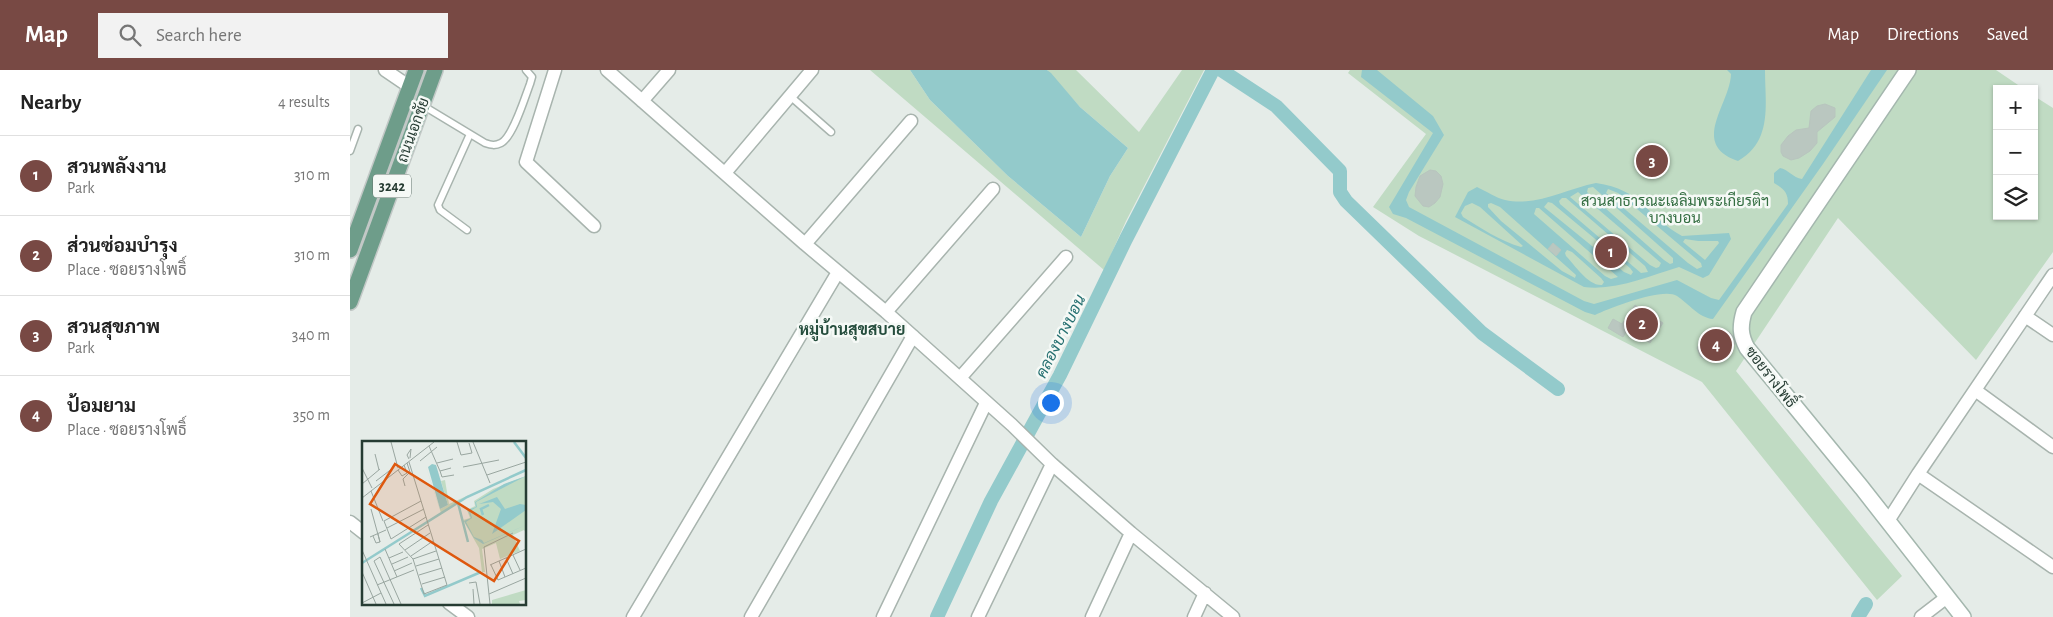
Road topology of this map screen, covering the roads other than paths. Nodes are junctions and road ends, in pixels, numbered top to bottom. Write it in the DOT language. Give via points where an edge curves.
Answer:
graph roads {
  1 [pos="385,70"];
  2 [pos="416,70"];
  3 [pos="435,70"];
  4 [pos="526,70"];
  5 [pos="555,70"];
  6 [pos="607,70"];
  7 [pos="669,70"];
  8 [pos="812,70"];
  9 [pos="1908,70"];
  10 [pos="410,87"];
  11 [pos="790,96"];
  12 [pos="642,102"];
  13 [pos="422,105"];
  14 [pos="911,121"];
  15 [pos="358,129"];
  16 [pos="831,132"];
  17 [pos="470,134"];
  18 [pos="350,151"];
  19 [pos="724,174"];
  20 [pos="993,189"];
  21 [pos="594,226"];
  22 [pos="467,230"];
  23 [pos="805,244"];
  24 [pos="350,250"];
  25 [pos="1066,257"];
  26 [pos="838,272"];
  27 [pos="2053,275"];
  28 [pos="350,302"];
  29 [pos="886,312"];
  30 [pos="2025,316"];
  31 [pos="2053,335"];
  32 [pos="913,336"];
  33 [pos="960,378"];
  34 [pos="1975,390"];
  35 [pos="986,403"];
  36 [pos="2053,447"];
  37 [pos="1052,464"];
  38 [pos="1918,474"];
  39 [pos="1888,521"];
  40 [pos="350,522"];
  41 [pos="362,531"];
  42 [pos="1131,533"];
  43 [pos="2053,567"];
  44 [pos="1204,593"];
  45 [pos="1947,597"];
  46 [pos="450,604"];
  47 [pos="468,617"];
  48 [pos="633,617"];
  49 [pos="751,617"];
  50 [pos="883,617"];
  51 [pos="978,617"];
  52 [pos="1092,617"];
  53 [pos="1194,617"];
  54 [pos="1233,617"];
  55 [pos="1921,617"];
  56 [pos="1963,617"];
  1 -- 10 [label="street"];
  2 -- 10 [label="main road, ถนนเอกชัย / 3242"];
  3 -- 13 [label="main road, ถนนเอกชัย / 3242"];
  4 -- 17 [label="lane" via="532,78 509,135 502,143 492,146"];
  5 -- 21 [label="street" via="526,162"];
  6 -- 12 [label="street"];
  7 -- 12 [label="street"];
  8 -- 11 [label="street"];
  9 -- 39 [label="street, ซอยรางโพธิ์" via="1744,312 1740,325 1747,348"];
  10 -- 24 [label="main road, ถนนเอกชัย / 3242"];
  11 -- 16 [label="lane"];
  11 -- 19 [label="street"];
  12 -- 19 [label="street"];
  13 -- 17 [label="lane"];
  13 -- 28 [label="main road, ถนนเอกชัย / 3242"];
  14 -- 23 [label="street"];
  15 -- 18 [label="lane"];
  17 -- 22 [label="lane" via="438,205"];
  19 -- 23 [label="street"];
  20 -- 29 [label="street"];
  23 -- 26 [label="street"];
  25 -- 33 [label="street"];
  26 -- 29 [label="street"];
  26 -- 48 [label="street"];
  27 -- 30 [label="street"];
  29 -- 32 [label="street"];
  30 -- 31 [label="street"];
  30 -- 34 [label="street"];
  32 -- 33 [label="street"];
  32 -- 49 [label="street"];
  33 -- 35 [label="street"];
  34 -- 36 [label="street"];
  34 -- 38 [label="street"];
  35 -- 37 [label="street"];
  35 -- 50 [label="street"];
  37 -- 42 [label="street"];
  37 -- 51 [label="street"];
  38 -- 39 [label="street"];
  38 -- 43 [label="street"];
  39 -- 45 [label="street, ซอยรางโพธิ์"];
  40 -- 41 [label="street"];
  42 -- 44 [label="street"];
  42 -- 52 [label="street"];
  44 -- 53 [label="street"];
  44 -- 54 [label="street"];
  45 -- 55 [label="street"];
  45 -- 56 [label="street, ซอยรางโพธิ์"];
  46 -- 47 [label="street"];
}
